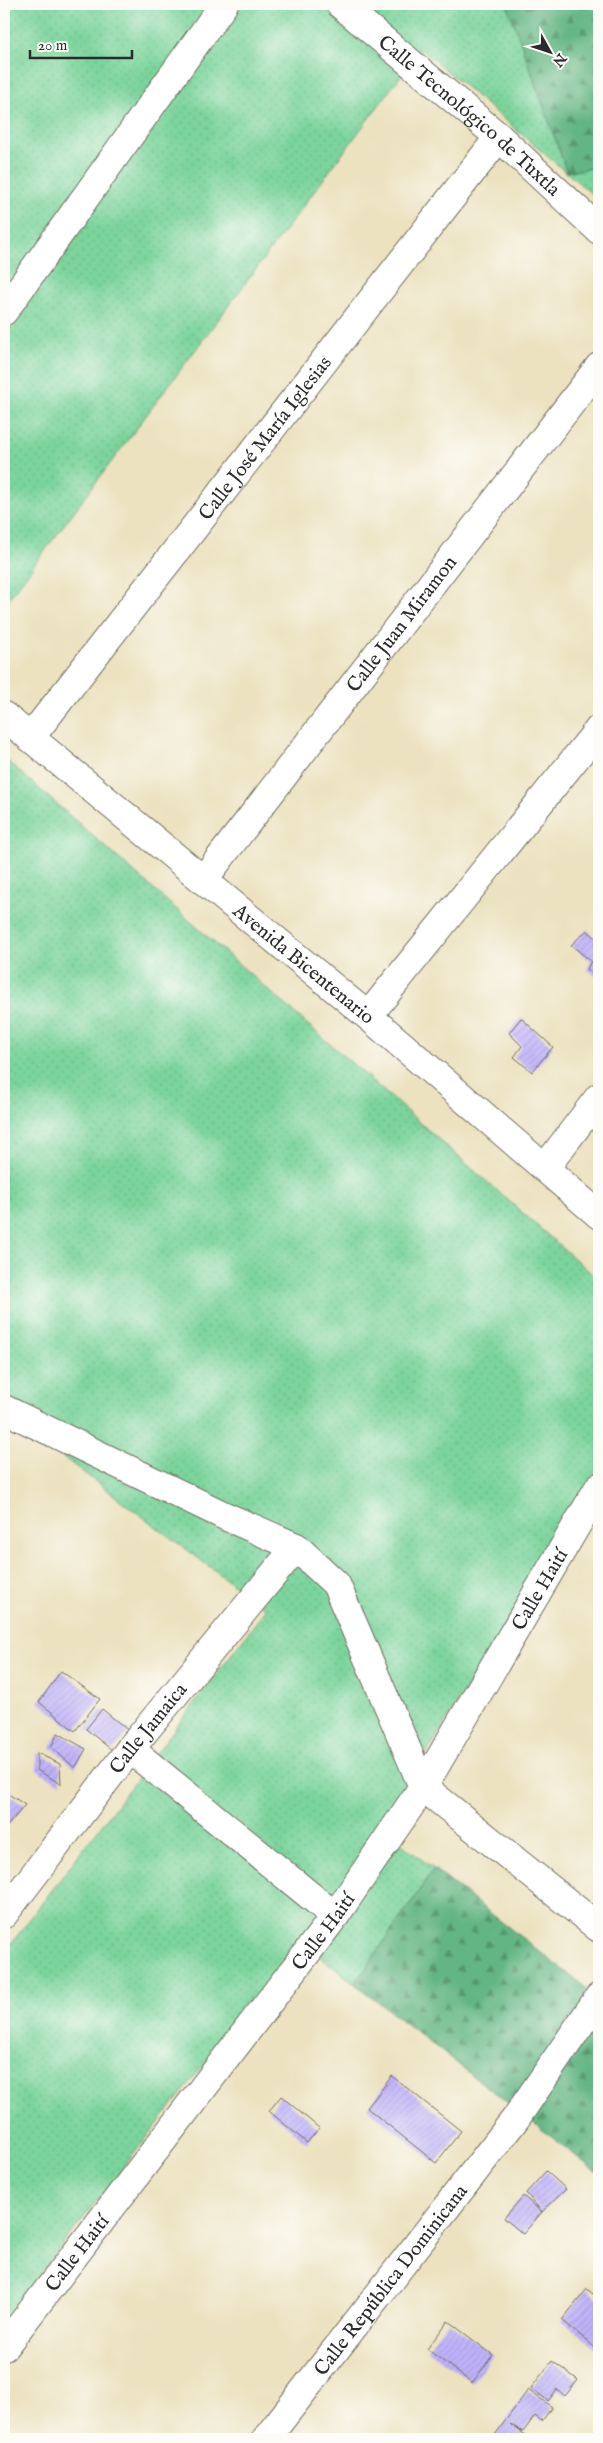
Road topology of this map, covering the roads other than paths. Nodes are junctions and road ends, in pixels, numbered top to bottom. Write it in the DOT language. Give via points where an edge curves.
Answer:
graph roads {
  1 [pos="224,4"];
  2 [pos="340,4"];
  3 [pos="499,137"];
  4 [pos="599,230"];
  5 [pos="4,311"];
  6 [pos="599,367"];
  7 [pos="4,716"];
  8 [pos="599,729"];
  9 [pos="30,738"];
  10 [pos="203,880"];
  11 [pos="368,1016"];
  12 [pos="599,1097"];
  13 [pos="545,1168"];
  14 [pos="599,1215"];
  15 [pos="4,1409"];
  16 [pos="599,1487"];
  17 [pos="296,1547"];
  18 [pos="130,1749"];
  19 [pos="423,1787"];
  20 [pos="4,1914"];
  21 [pos="335,1916"];
  22 [pos="599,1928"];
  23 [pos="599,1997"];
  24 [pos="4,2347"];
  25 [pos="266,2439"];
  1 -- 5 [label="street"];
  2 -- 3 [label="street, Calle Tecnológico de Tuxtla"];
  3 -- 4 [label="street, Calle Tecnológico de Tuxtla"];
  3 -- 9 [label="street, Calle José María Iglesias"];
  6 -- 10 [label="street, Calle Juan Miramon"];
  7 -- 9 [label="street, Avenida Bicentenario"];
  8 -- 11 [label="street"];
  9 -- 10 [label="street, Avenida Bicentenario"];
  10 -- 11 [label="street, Avenida Bicentenario"];
  11 -- 13 [label="street, Avenida Bicentenario"];
  12 -- 13 [label="street"];
  13 -- 14 [label="street, Avenida Bicentenario"];
  15 -- 17 [label="street"];
  16 -- 19 [label="street, Calle Haití"];
  17 -- 18 [label="street, Calle Jamaica"];
  17 -- 19 [label="street" via="336,1584"];
  18 -- 20 [label="street, Calle Jamaica"];
  18 -- 21 [label="street"];
  19 -- 21 [label="street, Calle Haití"];
  19 -- 22 [label="street"];
  21 -- 24 [label="street, Calle Haití"];
  23 -- 25 [label="street, Calle República Dominicana" via="516,2118"];
}
